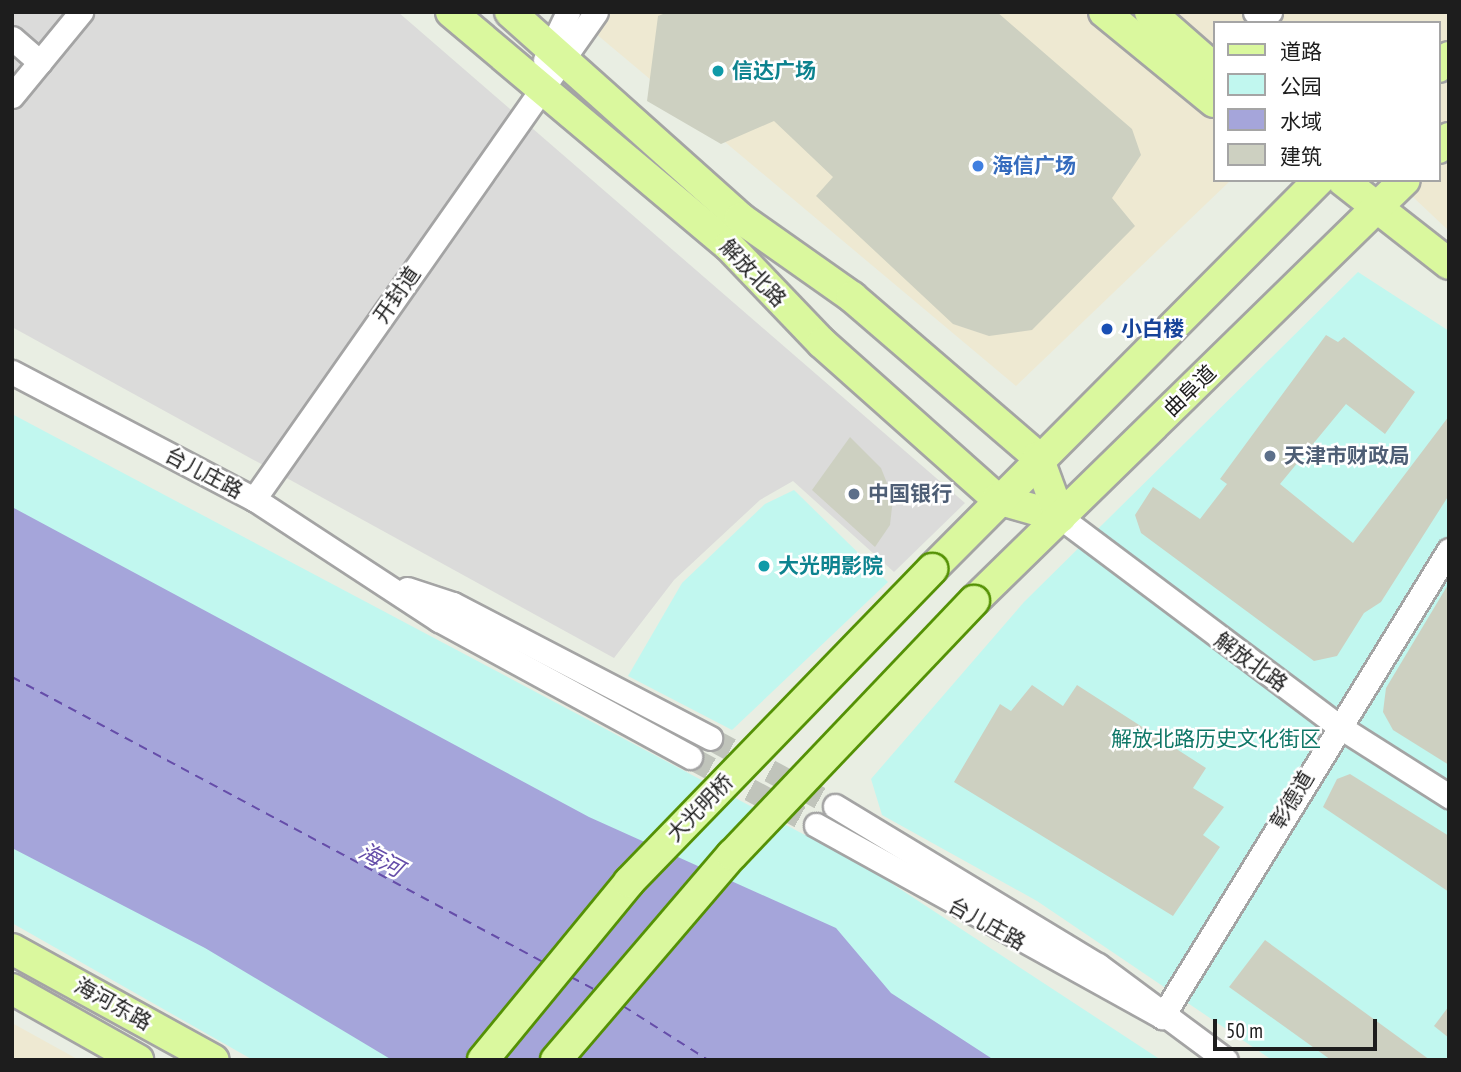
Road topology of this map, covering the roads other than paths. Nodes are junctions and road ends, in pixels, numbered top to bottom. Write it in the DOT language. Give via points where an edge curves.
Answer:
graph roads {
  1 [pos="81,12"];
  2 [pos="451,12"];
  3 [pos="510,12"];
  4 [pos="568,12"];
  5 [pos="596,12"];
  6 [pos="1104,12"];
  7 [pos="1255,12"];
  8 [pos="1270,12"];
  9 [pos="1161,16"];
  10 [pos="12,38"];
  11 [pos="556,53"];
  12 [pos="40,62"];
  13 [pos="1212,66"];
  14 [pos="541,90"];
  15 [pos="12,96"];
  16 [pos="1212,100"];
  17 [pos="1320,182"];
  18 [pos="1323,182"];
  19 [pos="1403,182"];
  20 [pos="1376,209"];
  21 [pos="1449,264"];
  22 [pos="12,372"];
  23 [pos="1038,457"];
  24 [pos="254,499"];
  25 [pos="998,499"];
  26 [pos="1060,517"];
  27 [pos="1449,550"];
  28 [pos="390,584"];
  29 [pos="1337,725"];
  30 [pos="710,738"];
  31 [pos="691,757"];
  32 [pos="1449,796"];
  33 [pos="835,806"];
  34 [pos="816,825"];
  35 [pos="12,949"];
  36 [pos="12,989"];
  37 [pos="1163,1017"];
  38 [pos="138,1060"];
  39 [pos="214,1060"];
  40 [pos="482,1060"];
  41 [pos="556,1060"];
  42 [pos="1226,1060"];
  1 -- 12 [label="street"];
  2 -- 14 [label="main road, 解放北路"];
  3 -- 11 [label="main road, 解放北路"];
  4 -- 11 [label="street, 开封道"];
  5 -- 11 [label="street, 开封道"];
  6 -- 16 [label="main road"];
  7 -- 8 [label="street" via="1263,19"];
  9 -- 13 [label="main road"];
  10 -- 12 [label="street"];
  11 -- 14 [label="street, 开封道"];
  11 -- 23 [label="main road, 解放北路" via="740,218 852,297"];
  12 -- 15 [label="street"];
  14 -- 24 [label="street, 开封道"];
  14 -- 25 [label="main road, 解放北路" via="729,246 822,343"];
  17 -- 23 [label="main road"];
  18 -- 20 [label="main road"];
  19 -- 20 [label="main road, 曲阜道"];
  20 -- 21 [label="main road"];
  20 -- 26 [label="main road, 曲阜道"];
  22 -- 24 [label="street, 台儿庄路"];
  23 -- 25 [label="main road"];
  23 -- 26 [label="main road, 解放北路"];
  24 -- 28 [label="street, 台儿庄路"];
  25 -- 26 [label="main road, 解放北路"];
  25 -- 40 [label="main road, 大光明桥, bridge" via="629,882"];
  26 -- 29 [label="street, 解放北路"];
  26 -- 41 [label="main road, 曲阜道, bridge" via="732,855"];
  27 -- 29 [label="street, 彰德道"];
  28 -- 30 [label="street, 台儿庄路" via="453,604"];
  28 -- 31 [label="street, 台儿庄路" via="439,620"];
  29 -- 32 [label="street, 解放北路"];
  29 -- 37 [label="street, 彰德道"];
  33 -- 37 [label="street, 台儿庄路" via="1098,965"];
  34 -- 37 [label="street, 台儿庄路"];
  35 -- 39 [label="main road, 海河东路"];
  36 -- 38 [label="main road, 海河东路"];
  37 -- 42 [label="street, 台儿庄路"];
}
